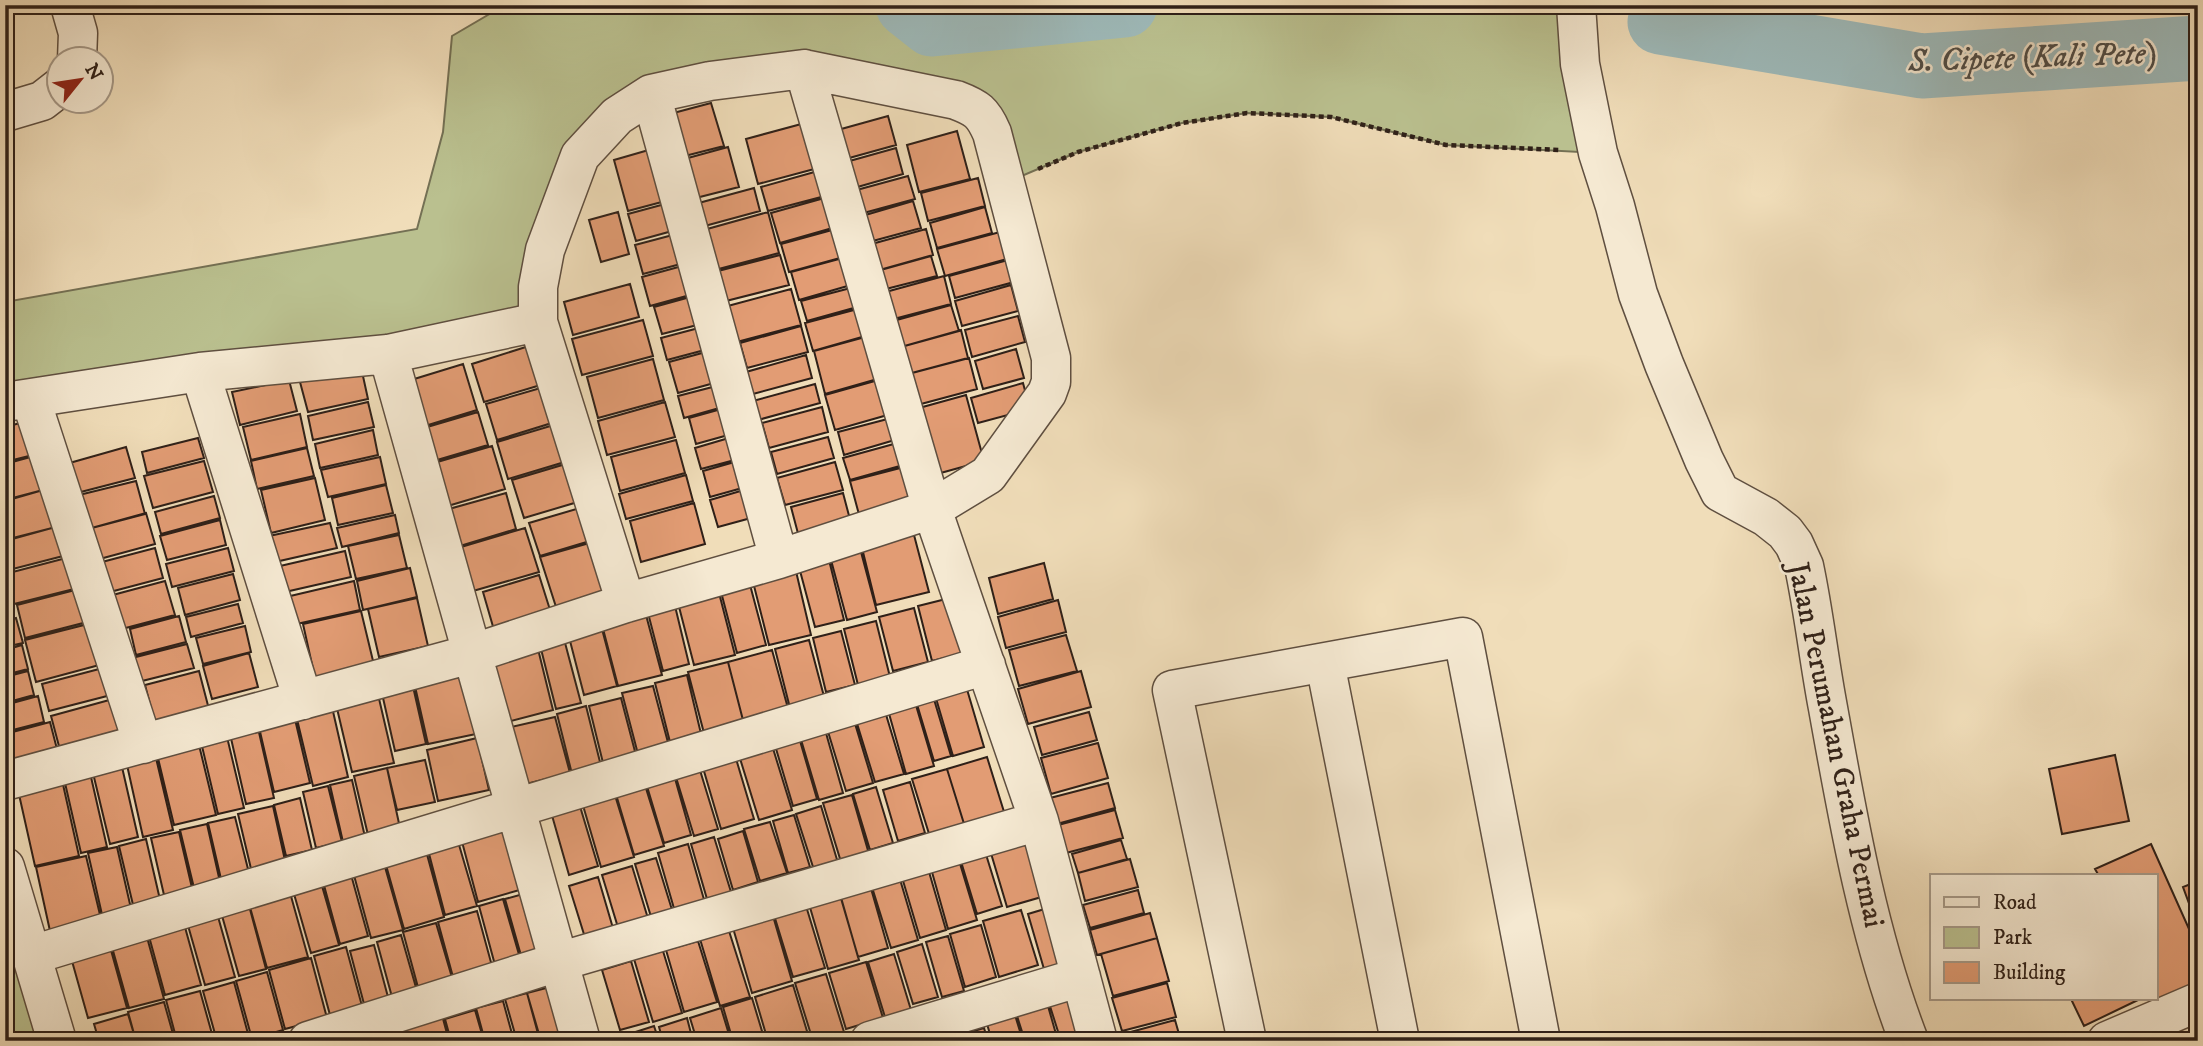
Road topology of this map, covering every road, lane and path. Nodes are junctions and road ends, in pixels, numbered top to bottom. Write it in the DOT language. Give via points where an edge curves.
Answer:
graph roads {
  1 [pos="70,5"];
  2 [pos="1576,5"];
  3 [pos="78,46"];
  4 [pos="804,69"];
  5 [pos="651,93"];
  6 [pos="46,98"];
  7 [pos="5,112"];
  8 [pos="1598,153"];
  9 [pos="1005,183"];
  10 [pos="538,322"];
  11 [pos="388,354"];
  12 [pos="200,372"];
  13 [pos="18,401"];
  14 [pos="932,509"];
  15 [pos="779,559"];
  16 [pos="626,603"];
  17 [pos="471,654"];
  18 [pos="1325,663"];
  19 [pos="986,665"];
  20 [pos="303,700"];
  21 [pos="143,744"];
  22 [pos="5,781"];
  23 [pos="514,807"];
  24 [pos="1038,821"];
  25 [pos="5,867"];
  26 [pos="32,955"];
  27 [pos="558,962"];
  28 [pos="1081,977"];
  29 [pos="2198,1002"];
  30 [pos="57,1041"];
  31 [pos="308,1041"];
  32 [pos="581,1041"];
  33 [pos="870,1041"];
  34 [pos="1098,1041"];
  35 [pos="1247,1041"];
  36 [pos="1400,1041"];
  37 [pos="1541,1041"];
  38 [pos="1909,1041"];
  39 [pos="2107,1041"];
  1 -- 3 [label="street"];
  2 -- 8 [label="street, Jalan Perumahan Graha Permai" via="1580,64"];
  4 -- 5 [label="street"];
  4 -- 9 [label="street" via="970,106 985,117"];
  4 -- 14 [label="street"];
  5 -- 10 [label="street" via="617,116 580,156 545,250"];
  5 -- 15 [label="street"];
  6 -- 7 [label="street"];
  8 -- 9 [label="path" via="1446,145 1331,117 1247,113 1182,123 1078,152"];
  8 -- 38 [label="street, Jalan Perumahan Graha Permai" via="1637,294 1711,477 1720,492 1785,532 1804,566 1850,823"];
  9 -- 14 [label="street" via="1051,358 1051,382 988,475"];
  10 -- 11 [label="street"];
  10 -- 16 [label="street"];
  11 -- 12 [label="street"];
  11 -- 17 [label="street"];
  12 -- 13 [label="street"];
  12 -- 20 [label="street"];
  13 -- 21 [label="street"];
  14 -- 15 [label="street"];
  14 -- 19 [label="street"];
  15 -- 16 [label="street"];
  16 -- 17 [label="street"];
  17 -- 20 [label="street"];
  17 -- 23 [label="street"];
  18 -- 35 [label="street" via="1172,690"];
  18 -- 36 [label="street"];
  18 -- 37 [label="street" via="1463,637"];
  19 -- 23 [label="street"];
  19 -- 24 [label="street"];
  20 -- 21 [label="street"];
  21 -- 22 [label="street"];
  23 -- 26 [label="street"];
  23 -- 27 [label="street"];
  24 -- 27 [label="street"];
  24 -- 28 [label="street"];
  25 -- 26 [label="street"];
  26 -- 30 [label="street"];
  27 -- 31 [label="street"];
  27 -- 32 [label="street"];
  28 -- 33 [label="street"];
  28 -- 34 [label="street"];
  29 -- 39 [label="street"];
}
